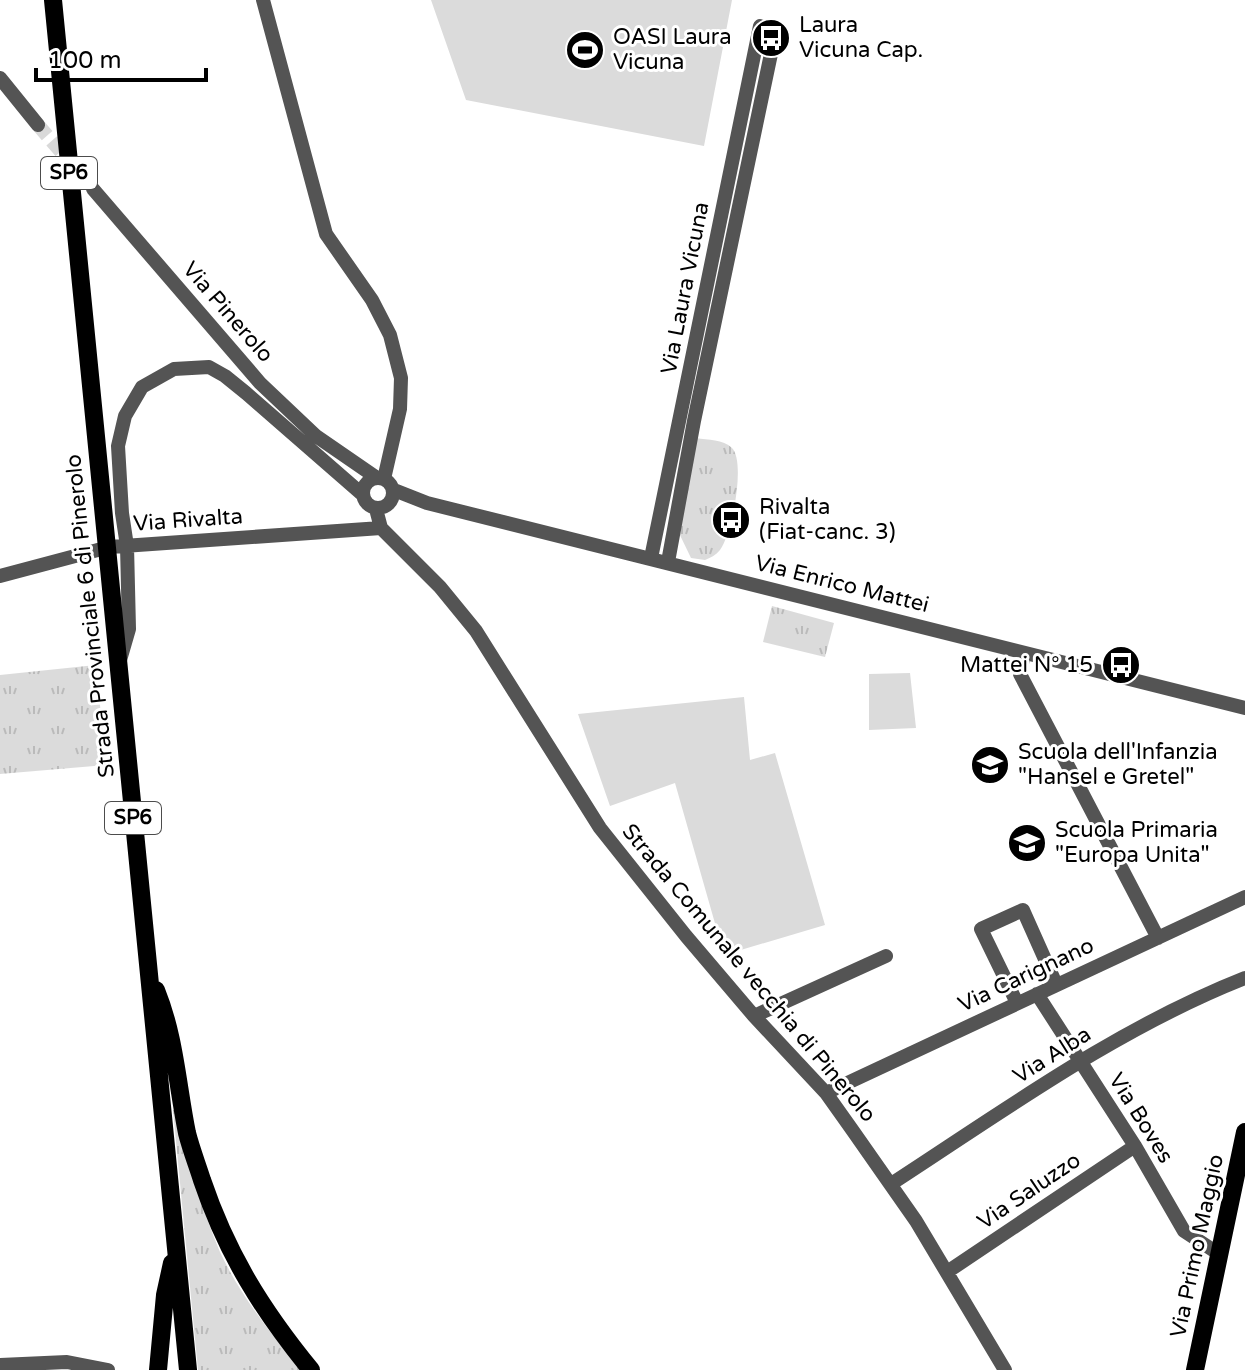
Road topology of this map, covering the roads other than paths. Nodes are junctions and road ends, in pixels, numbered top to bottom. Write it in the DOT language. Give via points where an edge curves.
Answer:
graph roads {
  1 [pos="53,0"];
  2 [pos="263,0"];
  3 [pos="760,26"];
  4 [pos="772,49"];
  5 [pos="0,78"];
  6 [pos="38,125"];
  7 [pos="93,189"];
  8 [pos="379,494"];
  9 [pos="386,532"];
  10 [pos="118,546"];
  11 [pos="651,558"];
  12 [pos="668,562"];
  13 [pos="0,576"];
  14 [pos="1024,653"];
  15 [pos="1245,708"];
  16 [pos="1245,897"];
  17 [pos="1158,938"];
  18 [pos="886,956"];
  19 [pos="148,972"];
  20 [pos="1245,978"];
  21 [pos="1056,984"];
  22 [pos="1037,994"];
  23 [pos="1017,1003"];
  24 [pos="754,1016"];
  25 [pos="1079,1061"];
  26 [pos="826,1093"];
  27 [pos="1245,1132"];
  28 [pos="1135,1146"];
  29 [pos="891,1184"];
  30 [pos="176,1249"];
  31 [pos="1219,1254"];
  32 [pos="947,1272"];
  33 [pos="0,1365"];
  34 [pos="108,1370"];
  35 [pos="158,1370"];
  36 [pos="188,1370"];
  37 [pos="311,1370"];
  38 [pos="1005,1370"];
  39 [pos="1195,1370"];
  1 -- 10 [label="main road, Strada Provinciale 6 di Pinerolo / SP6" via="86,346"];
  2 -- 8 [label="street" via="326,234 372,300 390,335 401,378 400,409"];
  3 -- 11 [label="street, Via Laura Vicuna"];
  4 -- 12 [label="street, Via Laura Vicuna"];
  5 -- 6 [label="street"];
  7 -- 8 [label="street, Via Pinerolo" via="260,383"];
  8 -- 9 [label="street"];
  8 -- 10 [label="street" via="225,376 209,367 174,369 142,387 125,416 118,446"];
  8 -- 11 [label="street, Via Enrico Mattei"];
  9 -- 10 [label="street, Via Rivalta"];
  9 -- 24 [label="street, Strada Comunale vecchia di Pinerolo" via="476,631 600,828"];
  10 -- 13 [label="street, Via Rivalta"];
  10 -- 19 [label="main road, Strada Provinciale 6 di Pinerolo / SP6" via="119,664"];
  11 -- 12 [label="street, Via Enrico Mattei"];
  12 -- 14 [label="street, Via Enrico Mattei"];
  14 -- 15 [label="street, Via Enrico Mattei"];
  14 -- 17 [label="street" via="1020,674"];
  16 -- 17 [label="street, Via Carignano"];
  17 -- 21 [label="street, Via Carignano"];
  18 -- 24 [label="street"];
  19 -- 30 [label="main road, Strada Provinciale 6 di Pinerolo / SP6"];
  19 -- 37 [label="main road" via="169,1021 188,1136 217,1220 274,1325"];
  20 -- 25 [label="street, Via Alba" via="1203,994"];
  21 -- 22 [label="street, Via Carignano"];
  21 -- 23 [label="street" via="1023,910 981,929"];
  22 -- 23 [label="street, Via Carignano"];
  22 -- 25 [label="street, Via Boves"];
  23 -- 26 [label="street, Via Carignano"];
  24 -- 26 [label="street, Strada Comunale vecchia di Pinerolo"];
  25 -- 28 [label="street, Via Boves"];
  25 -- 29 [label="street, Via Alba"];
  26 -- 29 [label="street, Strada Comunale vecchia di Pinerolo"];
  27 -- 31 [label="main road, Via Primo Maggio"];
  28 -- 31 [label="street, Via Boves" via="1184,1231"];
  28 -- 32 [label="street, Via Saluzzo"];
  29 -- 32 [label="street, Strada Comunale vecchia di Pinerolo"];
  30 -- 35 [label="main road" via="165,1295"];
  30 -- 36 [label="main road, Strada Provinciale 6 di Pinerolo / SP6"];
  31 -- 39 [label="main road, Via Primo Maggio"];
  32 -- 38 [label="street, Strada Comunale vecchia di Pinerolo"];
  33 -- 34 [label="street" via="67,1362"];
}
